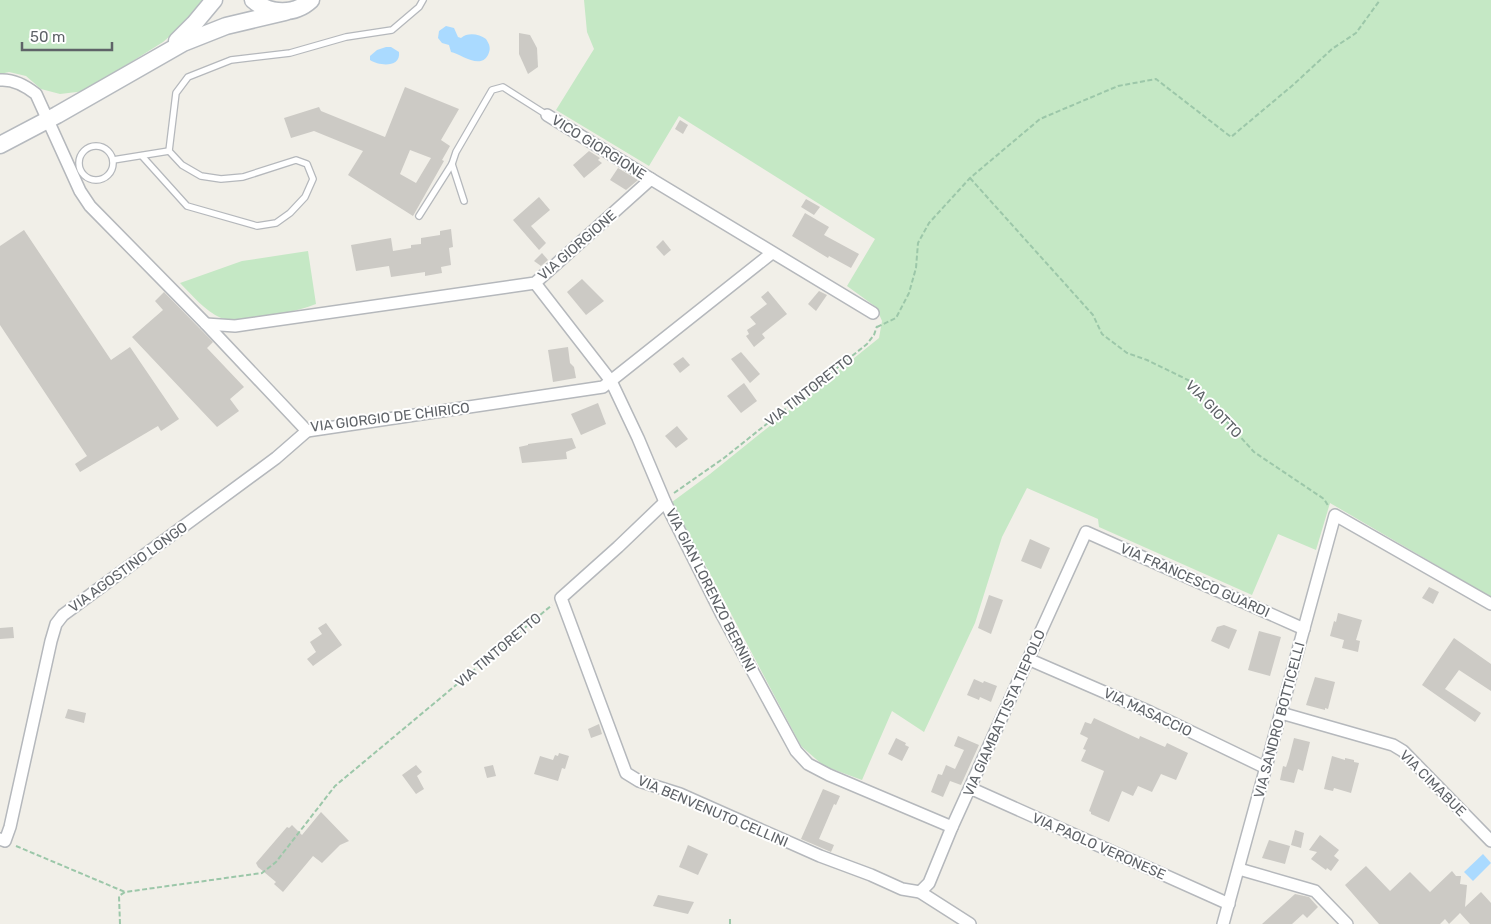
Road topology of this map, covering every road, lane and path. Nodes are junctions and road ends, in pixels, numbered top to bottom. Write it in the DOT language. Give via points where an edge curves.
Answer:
graph roads {
  1 [pos="214,0"];
  2 [pos="254,0"];
  3 [pos="423,0"];
  4 [pos="1380,0"];
  5 [pos="312,1"];
  6 [pos="286,12"];
  7 [pos="161,55"];
  8 [pos="0,80"];
  9 [pos="546,115"];
  10 [pos="47,120"];
  11 [pos="0,145"];
  12 [pos="169,151"];
  13 [pos="80,155"];
  14 [pos="142,156"];
  15 [pos="113,160"];
  16 [pos="66,161"];
  17 [pos="452,164"];
  18 [pos="80,178"];
  19 [pos="970,178"];
  20 [pos="651,179"];
  21 [pos="464,201"];
  22 [pos="419,216"];
  23 [pos="772,253"];
  24 [pos="534,283"];
  25 [pos="873,313"];
  26 [pos="206,324"];
  27 [pos="878,327"];
  28 [pos="611,381"];
  29 [pos="306,431"];
  30 [pos="665,502"];
  31 [pos="1335,515"];
  32 [pos="1086,532"];
  33 [pos="560,598"];
  34 [pos="1491,604"];
  35 [pos="1304,629"];
  36 [pos="1028,659"];
  37 [pos="1281,713"];
  38 [pos="1266,768"];
  39 [pos="970,788"];
  40 [pos="952,827"];
  41 [pos="2,840"];
  42 [pos="1491,841"];
  43 [pos="1239,869"];
  44 [pos="125,892"];
  45 [pos="920,892"];
  46 [pos="1229,904"];
  47 [pos="730,919"];
  48 [pos="120,924"];
  49 [pos="730,924"];
  50 [pos="970,924"];
  51 [pos="1223,924"];
  52 [pos="1347,924"];
  1 -- 7 [label="street"];
  2 -- 6 [label="street" via="270,10"];
  3 -- 12 [label="lane" via="392,30 346,37 290,53 231,60 188,77 176,93"];
  4 -- 19 [label="path, VIA TINTORETTO" via="1356,33 1332,49 1231,137 1156,79 1118,86 1040,119"];
  5 -- 6 [label="street"];
  6 -- 7 [label="street" via="204,33"];
  7 -- 10 [label="street"];
  8 -- 10 [label="street, VIA GIORGIO DE CHIRICO" via="11,81 36,94"];
  9 -- 17 [label="lane" via="503,87 492,90"];
  9 -- 20 [label="street, VICO GIORGIONE"];
  10 -- 11 [label="street"];
  10 -- 16 [label="street, VIA GIORGIO DE CHIRICO"];
  12 -- 14 [label="lane"];
  12 -- 14 [label="lane" via="182,165 201,176 221,179 243,177 296,160 307,164 312,179 305,197 290,213 276,223 257,226 187,206"];
  13 -- 15 [label="lane" via="88,148 99,146 108,150"];
  13 -- 16 [label="lane"];
  13 -- 18 [label="lane"];
  14 -- 15 [label="lane"];
  15 -- 18 [label="lane" via="112,171 104,178"];
  16 -- 18 [label="street, VIA GIORGIO DE CHIRICO"];
  17 -- 21 [label="lane"];
  17 -- 22 [label="lane"];
  18 -- 26 [label="street, VIA GIORGIO DE CHIRICO" via="90,206"];
  19 -- 27 [label="path, VIA TINTORETTO" via="929,223 918,243 909,293 896,318"];
  19 -- 31 [label="path, VIA GIOTTO" via="1093,315 1102,334 1127,353 1190,380 1254,452 1324,499"];
  20 -- 23 [label="street"];
  20 -- 24 [label="street, VIA GIORGIONE"];
  23 -- 25 [label="street"];
  23 -- 28 [label="street, VIA GIORGIO DE CHIRICO"];
  24 -- 26 [label="street, VIA GIORGIONE" via="236,326"];
  24 -- 28 [label="street, VIA GIAN LORENZO BERNINI"];
  25 -- 27 [label="path"];
  26 -- 29 [label="street, VIA GIORGIO DE CHIRICO"];
  27 -- 30 [label="path, VIA TINTORETTO" via="867,344"];
  28 -- 29 [label="street, VIA GIORGIO DE CHIRICO" via="603,387"];
  28 -- 30 [label="street, VIA GIAN LORENZO BERNINI"];
  29 -- 41 [label="street, VIA AGOSTINO LONGO" via="276,458 63,615 56,624 10,827"];
  30 -- 33 [label="street"];
  30 -- 40 [label="street, VIA GIAN LORENZO BERNINI" via="796,751 808,764 829,775"];
  31 -- 34 [label="street"];
  31 -- 35 [label="street, VIA SANDRO BOTTICELLI"];
  32 -- 35 [label="street, VIA FRANCESCO GUARDI"];
  32 -- 36 [label="street, VIA GIAMBATTISTA TIEPOLO"];
  33 -- 44 [label="path, VIA TINTORETTO" via="335,786 276,862 262,873"];
  33 -- 45 [label="street, VIA BENVENUTO CELLINI" via="626,773 820,856 902,889"];
  35 -- 37 [label="street, VIA SANDRO BOTTICELLI"];
  36 -- 38 [label="street, VIA MASACCIO" via="1150,712"];
  36 -- 39 [label="street, VIA GIAMBATTISTA TIEPOLO"];
  37 -- 38 [label="street, VIA SANDRO BOTTICELLI"];
  37 -- 42 [label="street, VIA CIMABUE" via="1403,751"];
  38 -- 43 [label="street, VIA SANDRO BOTTICELLI"];
  39 -- 40 [label="street, VIA GIAMBATTISTA TIEPOLO"];
  39 -- 46 [label="street, VIA PAOLO VERONESE"];
  40 -- 45 [label="street, VIA GIAMBATTISTA TIEPOLO" via="929,883"];
  41 -- 44 [label="path"];
  43 -- 46 [label="street, VIA SANDRO BOTTICELLI"];
  43 -- 52 [label="street" via="1315,891"];
  44 -- 48 [label="path" via="119,896"];
  45 -- 50 [label="street, VIA BENVENUTO CELLINI"];
  46 -- 51 [label="street, VIA SANDRO BOTTICELLI"];
  47 -- 49 [label="path"];
}
